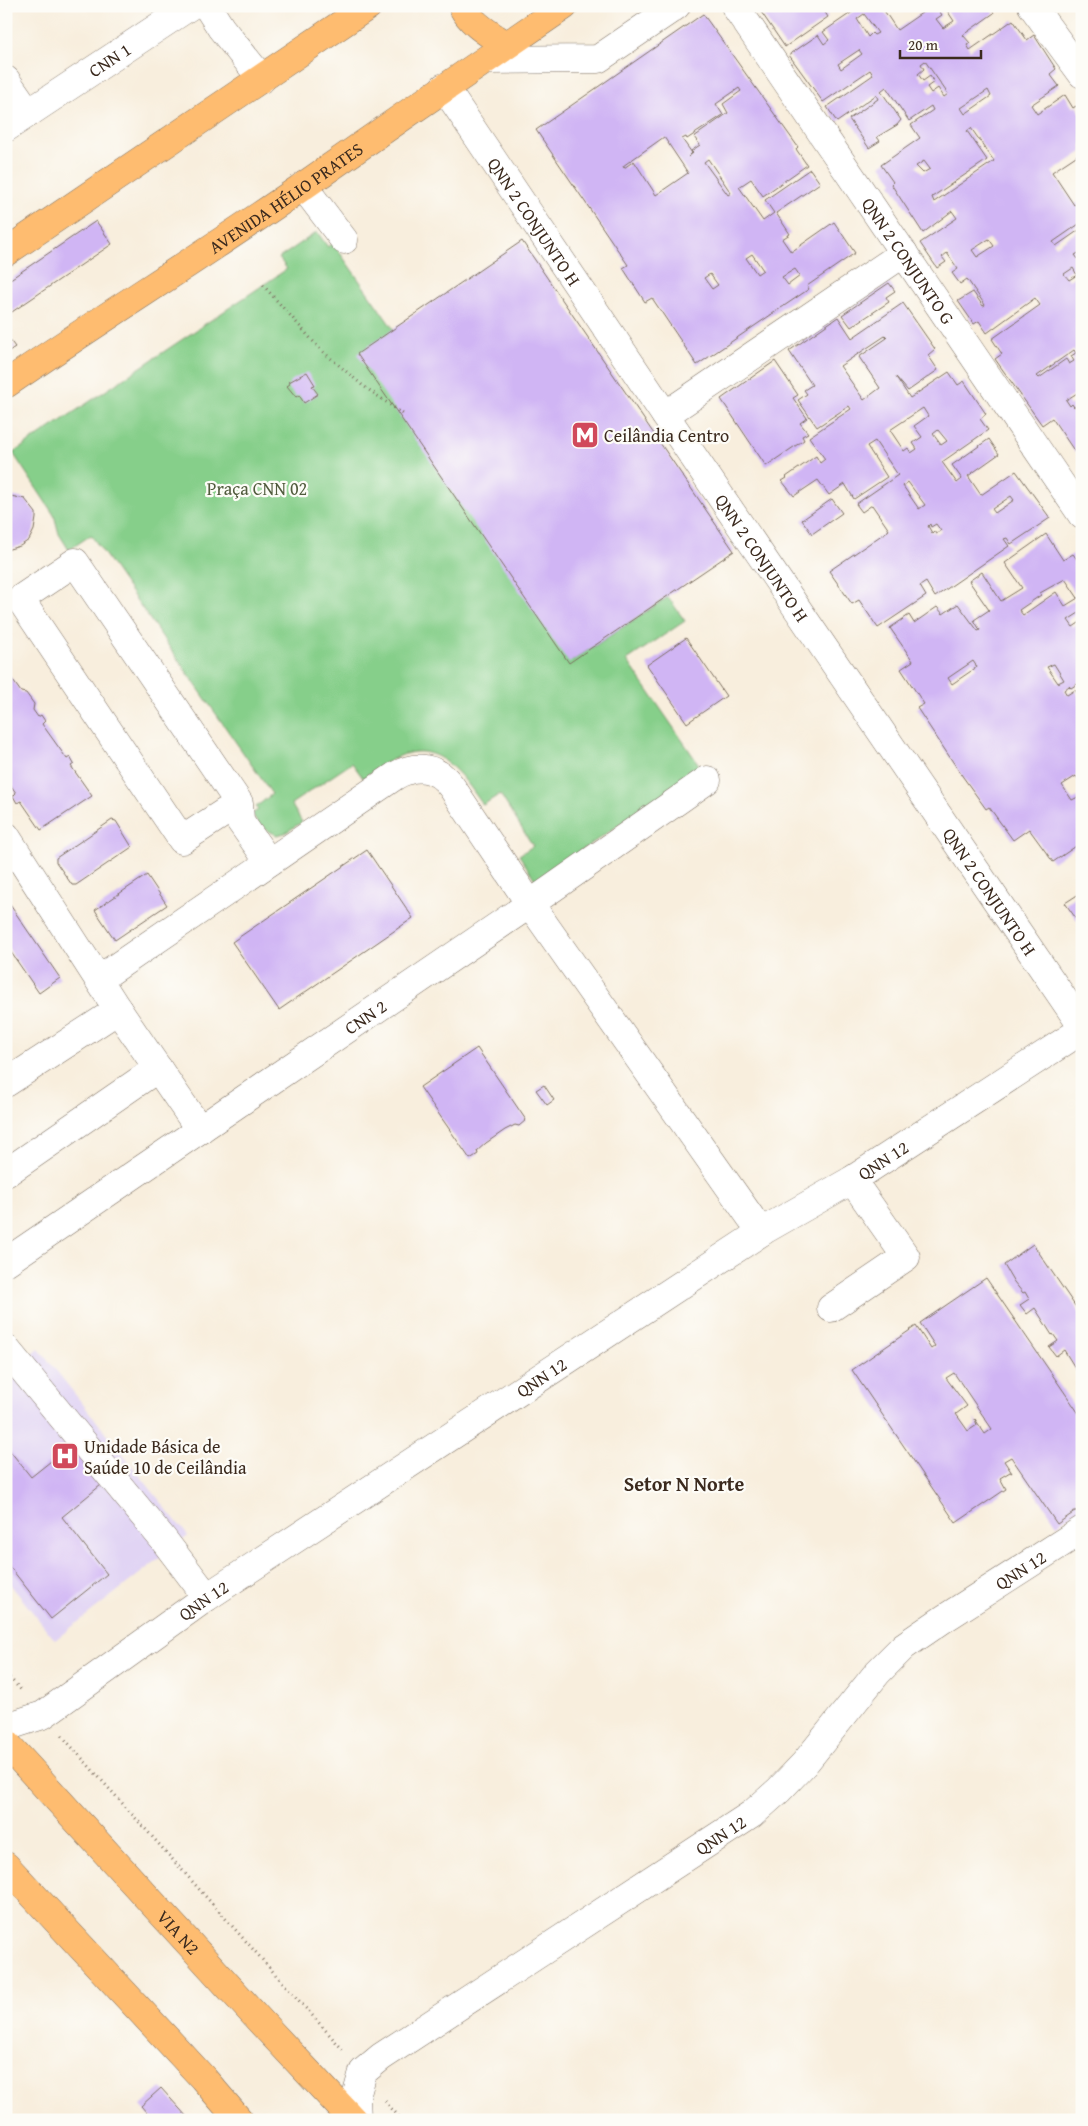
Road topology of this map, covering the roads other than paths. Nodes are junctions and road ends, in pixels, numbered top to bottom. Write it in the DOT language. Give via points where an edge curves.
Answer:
graph roads {
  1 [pos="190,6"];
  2 [pos="206,6"];
  3 [pos="368,6"];
  4 [pos="462,6"];
  5 [pos="564,6"];
  6 [pos="676,6"];
  7 [pos="735,6"];
  8 [pos="1032,6"];
  9 [pos="496,53"];
  10 [pos="1082,74"];
  11 [pos="262,78"];
  12 [pos="6,80"];
  13 [pos="444,87"];
  14 [pos="29,113"];
  15 [pos="6,128"];
  16 [pos="302,186"];
  17 [pos="344,240"];
  18 [pos="6,252"];
  19 [pos="904,253"];
  20 [pos="6,384"];
  21 [pos="665,415"];
  22 [pos="1082,515"];
  23 [pos="707,780"];
  24 [pos="239,803"];
  25 [pos="6,836"];
  26 [pos="270,862"];
  27 [pos="530,904"];
  28 [pos="99,979"];
  29 [pos="118,1010"];
  30 [pos="1082,1026"];
  31 [pos="1082,1030"];
  32 [pos="158,1068"];
  33 [pos="6,1083"];
  34 [pos="200,1130"];
  35 [pos="6,1173"];
  36 [pos="852,1180"];
  37 [pos="761,1232"];
  38 [pos="6,1262"];
  39 [pos="831,1308"];
  40 [pos="6,1349"];
  41 [pos="1082,1530"];
  42 [pos="207,1597"];
  43 [pos="6,1727"];
  44 [pos="6,1743"];
  45 [pos="8,1873"];
  46 [pos="239,2120"];
  47 [pos="355,2120"];
  1 -- 14 [label="street, CNN 1"];
  2 -- 11 [label="street"];
  3 -- 11 [label="main road"];
  4 -- 9 [label="main road" via="482,28"];
  5 -- 9 [label="main road, AVENIDA HÉLIO PRATES"];
  6 -- 9 [label="street" via="598,59"];
  7 -- 19 [label="street, QNN 2 CONJUNTO G"];
  8 -- 10 [label="street"];
  9 -- 13 [label="main road, AVENIDA HÉLIO PRATES"];
  11 -- 18 [label="main road"];
  12 -- 14 [label="street"];
  13 -- 16 [label="main road, AVENIDA HÉLIO PRATES"];
  13 -- 21 [label="street, QNN 2 CONJUNTO H"];
  14 -- 15 [label="street, CNN 1"];
  16 -- 17 [label="street"];
  16 -- 20 [label="main road, AVENIDA HÉLIO PRATES"];
  19 -- 21 [label="street"];
  19 -- 22 [label="street, QNN 2 CONJUNTO G"];
  21 -- 30 [label="street, QNN 2 CONJUNTO H"];
  23 -- 27 [label="street, CNN 2"];
  24 -- 24 [label="street" via="75,562 20,599 182,840"];
  24 -- 26 [label="street" via="240,821"];
  25 -- 28 [label="street"];
  26 -- 27 [label="street" via="395,776 410,769 427,768 445,778"];
  26 -- 28 [label="street"];
  27 -- 34 [label="street, CNN 2"];
  27 -- 37 [label="street"];
  28 -- 29 [label="street"];
  29 -- 32 [label="street"];
  29 -- 33 [label="street"];
  31 -- 36 [label="street, QNN 12"];
  32 -- 34 [label="street"];
  32 -- 35 [label="street"];
  34 -- 38 [label="street, CNN 2"];
  36 -- 37 [label="street, QNN 12"];
  36 -- 39 [label="street" via="906,1258"];
  37 -- 42 [label="street, QNN 12"];
  40 -- 42 [label="street"];
  41 -- 47 [label="street, QNN 12" via="904,1646 878,1672 804,1764 752,1814 381,2056 363,2072 356,2097"];
  42 -- 43 [label="street, QNN 12" via="43,1715"];
  44 -- 47 [label="main road, VIA N2"];
  45 -- 46 [label="main road"];
}
